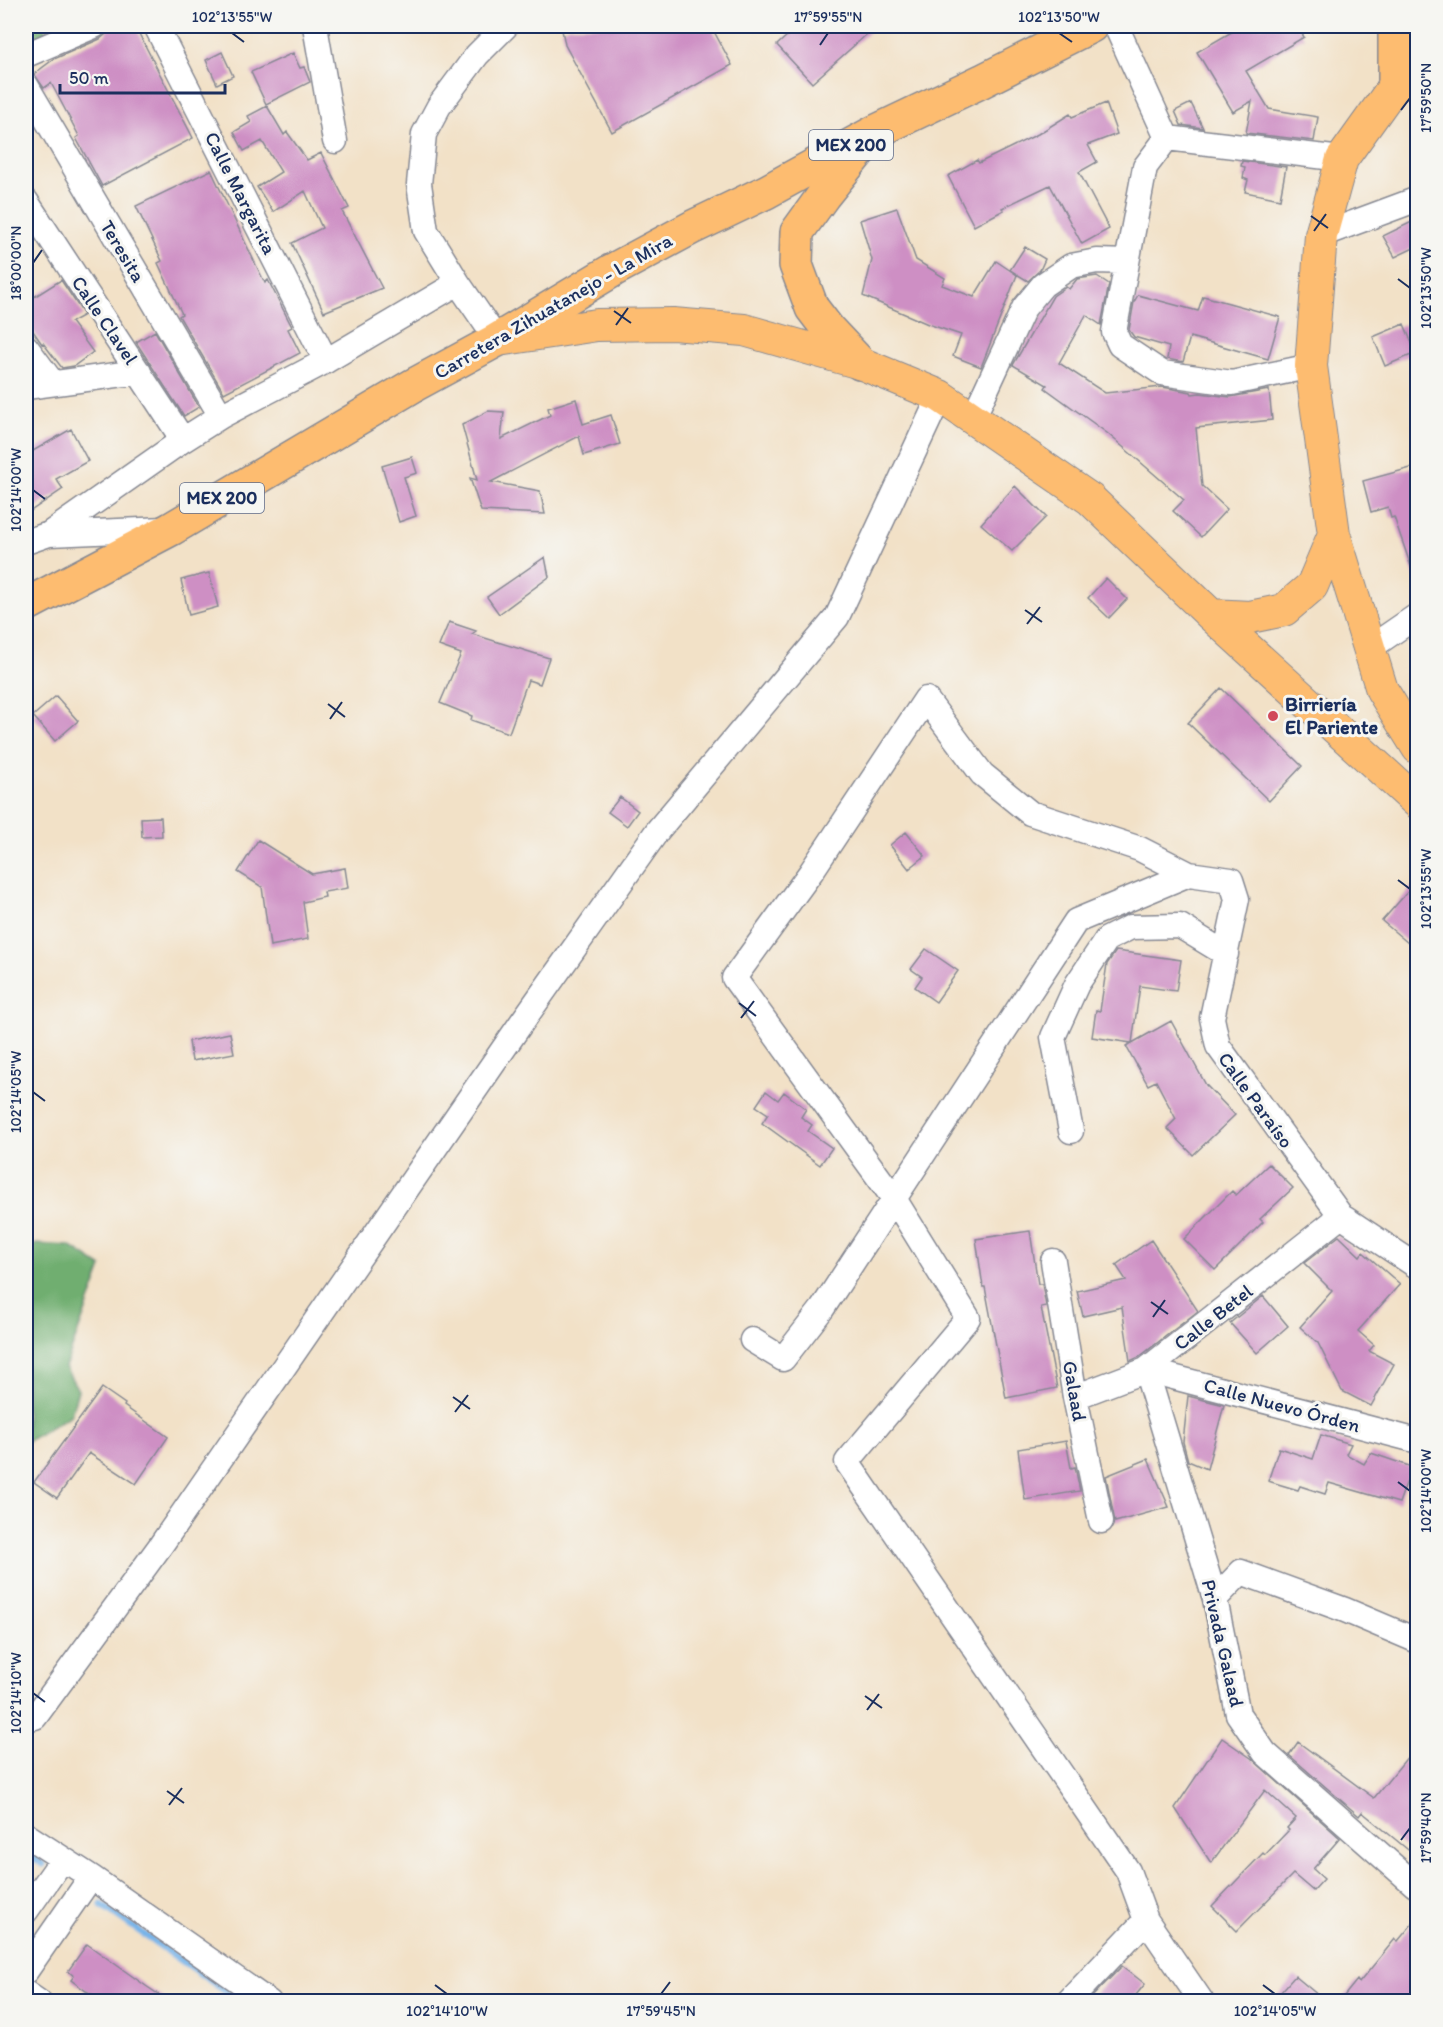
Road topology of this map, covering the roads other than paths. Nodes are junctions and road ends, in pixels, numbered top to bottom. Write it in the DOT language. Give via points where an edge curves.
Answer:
graph roads {
  1 [pos="94,26"];
  2 [pos="156,26"];
  3 [pos="315,26"];
  4 [pos="506,26"];
  5 [pos="1091,26"];
  6 [pos="1116,26"];
  7 [pos="1395,26"];
  8 [pos="1418,46"];
  9 [pos="26,55"];
  10 [pos="26,85"];
  11 [pos="1395,85"];
  12 [pos="875,132"];
  13 [pos="1167,138"];
  14 [pos="335,141"];
  15 [pos="1342,159"];
  16 [pos="1418,199"];
  17 [pos="26,201"];
  18 [pos="1321,235"];
  19 [pos="1127,262"];
  20 [pos="458,283"];
  21 [pos="497,340"];
  22 [pos="26,346"];
  23 [pos="326,361"];
  24 [pos="860,363"];
  25 [pos="1311,366"];
  26 [pos="140,372"];
  27 [pos="52,382"];
  28 [pos="26,387"];
  29 [pos="940,396"];
  30 [pos="221,416"];
  31 [pos="973,418"];
  32 [pos="183,440"];
  33 [pos="171,529"];
  34 [pos="49,534"];
  35 [pos="1335,534"];
  36 [pos="26,542"];
  37 [pos="26,604"];
  38 [pos="1211,615"];
  39 [pos="1418,615"];
  40 [pos="1370,648"];
  41 [pos="1418,748"];
  42 [pos="1418,803"];
  43 [pos="1190,874"];
  44 [pos="1226,954"];
  45 [pos="1071,1131"];
  46 [pos="895,1200"];
  47 [pos="1341,1216"];
  48 [pos="1053,1261"];
  49 [pos="1418,1267"];
  50 [pos="752,1340"];
  51 [pos="1146,1370"];
  52 [pos="1075,1397"];
  53 [pos="1418,1441"];
  54 [pos="1101,1521"];
  55 [pos="1215,1599"];
  56 [pos="1418,1641"];
  57 [pos="26,1718"];
  58 [pos="26,1835"];
  59 [pos="62,1860"];
  60 [pos="91,1877"];
  61 [pos="1415,1885"];
  62 [pos="26,1911"];
  63 [pos="1146,1920"];
  64 [pos="26,1971"];
  65 [pos="26,1993"];
  66 [pos="39,2001"];
  67 [pos="269,2001"];
  68 [pos="1068,2001"];
  69 [pos="1202,2001"];
  1 -- 9 [label="street"];
  2 -- 23 [label="street, Calle Margarita"];
  3 -- 14 [label="street"];
  4 -- 20 [label="street" via="477,55 439,106 424,134 419,184 426,231"];
  5 -- 12 [label="highway, Carretera Zihuatanejo - La Mira / MEX 200"];
  6 -- 13 [label="street"];
  7 -- 11 [label="highway"];
  8 -- 11 [label="main road"];
  10 -- 30 [label="street, Teresita"];
  11 -- 15 [label="main road"];
  12 -- 21 [label="highway, Carretera Zihuatanejo - La Mira / MEX 200" via="613,270"];
  12 -- 24 [label="highway" via="797,232 796,265 812,308"];
  13 -- 15 [label="street"];
  13 -- 19 [label="street" via="1145,167"];
  15 -- 18 [label="main road"];
  16 -- 18 [label="street"];
  17 -- 26 [label="street, Calle Clavel"];
  18 -- 25 [label="main road"];
  19 -- 25 [label="street" via="1114,332 1120,345 1162,373 1232,382"];
  19 -- 31 [label="street" via="1097,261 1071,266 1043,285 1024,308"];
  20 -- 21 [label="street"];
  20 -- 23 [label="street"];
  21 -- 24 [label="main road" via="597,325 673,324 744,330"];
  21 -- 33 [label="highway, Carretera Zihuatanejo - La Mira / MEX 200"];
  22 -- 27 [label="street"];
  23 -- 30 [label="street"];
  24 -- 29 [label="main road"];
  25 -- 35 [label="main road"];
  26 -- 27 [label="street"];
  26 -- 32 [label="street, Calle Clavel"];
  27 -- 28 [label="street"];
  29 -- 31 [label="main road"];
  29 -- 57 [label="street" via="837,617 658,830 161,1545 54,1693 35,1717"];
  30 -- 32 [label="street"];
  31 -- 38 [label="main road" via="1090,499"];
  32 -- 34 [label="street"];
  33 -- 34 [label="street"];
  33 -- 37 [label="highway, Carretera Zihuatanejo - La Mira / MEX 200"];
  34 -- 36 [label="street"];
  35 -- 38 [label="main road" via="1312,586 1284,610 1250,617"];
  35 -- 40 [label="main road"];
  38 -- 42 [label="main road"];
  39 -- 40 [label="street"];
  40 -- 41 [label="main road" via="1383,690"];
  43 -- 44 [label="street, Calle Paraíso" via="1231,880 1237,899"];
  43 -- 46 [label="street" via="1076,921"];
  43 -- 46 [label="street" via="1140,849 1030,813 982,774 926,699 811,872 734,978"];
  44 -- 45 [label="street" via="1180,926 1131,927 1107,939 1077,984 1053,1037"];
  44 -- 47 [label="street, Calle Paraíso" via="1212,1018 1218,1046"];
  46 -- 50 [label="street" via="822,1309 783,1359"];
  46 -- 63 [label="street" via="968,1318 847,1462 1128,1871"];
  47 -- 49 [label="street, Calle Paraíso"];
  47 -- 51 [label="street, Calle Betel"];
  48 -- 52 [label="street, Galaad"];
  51 -- 52 [label="street, Calle Betel"];
  51 -- 53 [label="street, Calle Nuevo Órden"];
  51 -- 55 [label="street, Privada Galaad"];
  52 -- 54 [label="street, Galaad"];
  55 -- 56 [label="street" via="1241,1572"];
  55 -- 61 [label="street, Privada Galaad" via="1238,1714 1265,1753"];
  58 -- 59 [label="street"];
  59 -- 60 [label="street"];
  59 -- 62 [label="street"];
  60 -- 64 [label="street"];
  60 -- 67 [label="street"];
  63 -- 68 [label="street"];
  63 -- 69 [label="street"];
  65 -- 66 [label="street"];
}
